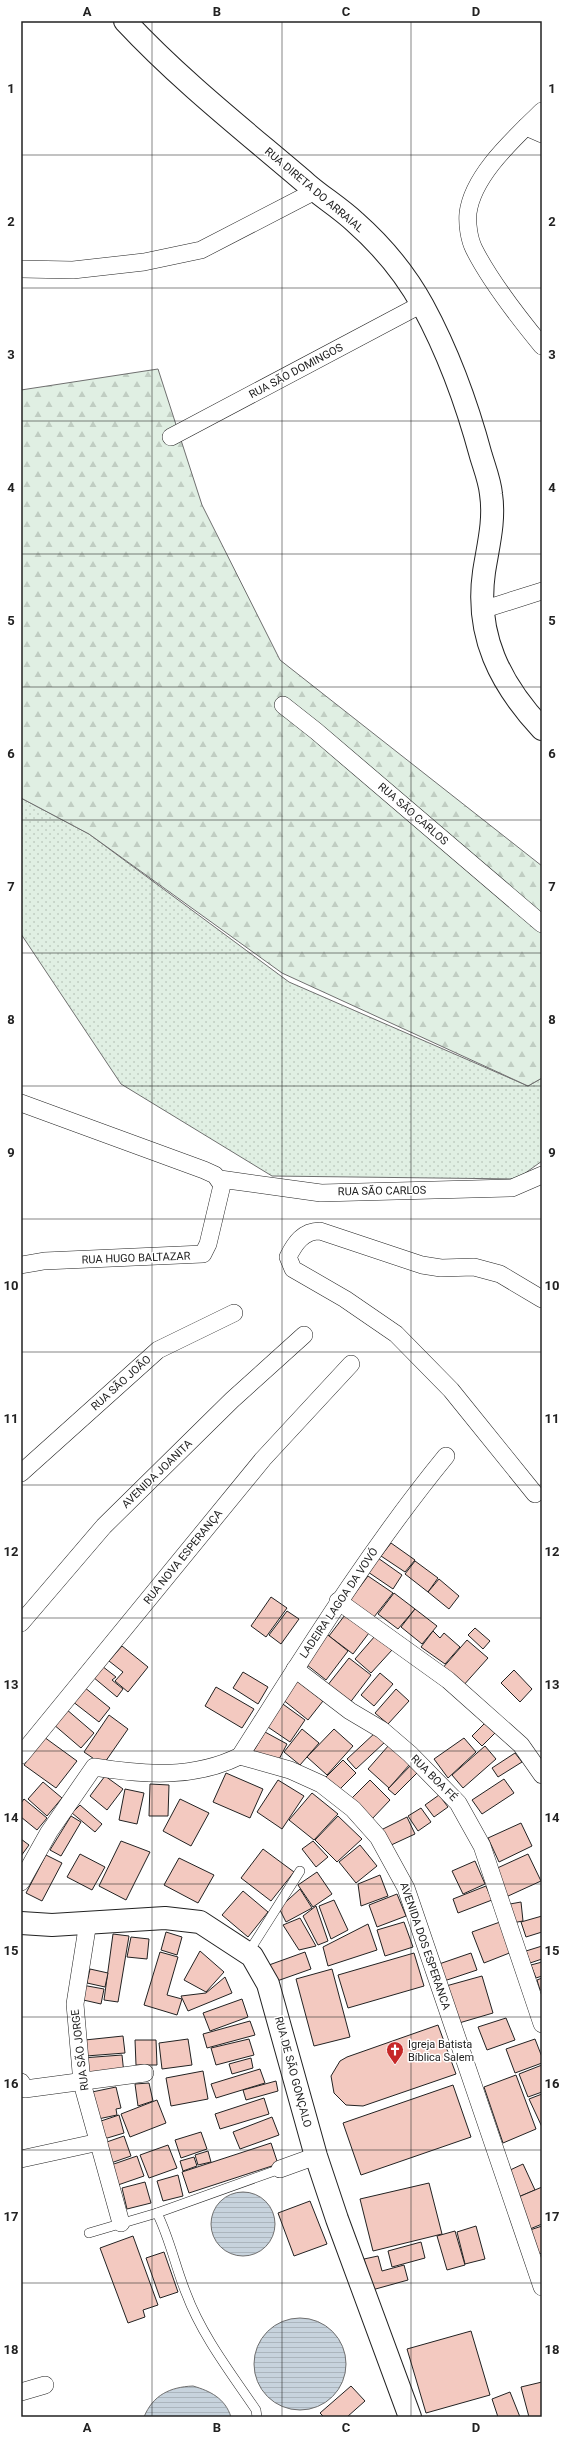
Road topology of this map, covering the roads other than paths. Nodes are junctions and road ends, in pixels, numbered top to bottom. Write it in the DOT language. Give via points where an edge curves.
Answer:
graph roads {
  1 [pos="125,21"];
  2 [pos="542,111"];
  3 [pos="526,127"];
  4 [pos="542,134"];
  5 [pos="315,191"];
  6 [pos="21,269"];
  7 [pos="422,304"];
  8 [pos="542,346"];
  9 [pos="171,437"];
  10 [pos="542,591"];
  11 [pos="482,610"];
  12 [pos="283,705"];
  13 [pos="542,729"];
  14 [pos="542,924"];
  15 [pos="21,1104"];
  16 [pos="542,1175"];
  17 [pos="220,1179"];
  18 [pos="21,1265"];
  19 [pos="542,1299"];
  20 [pos="234,1313"];
  21 [pos="304,1335"];
  22 [pos="351,1364"];
  23 [pos="446,1456"];
  24 [pos="21,1473"];
  25 [pos="535,1494"];
  26 [pos="338,1601"];
  27 [pos="21,1623"];
  28 [pos="295,1669"];
  29 [pos="21,1755"];
  30 [pos="240,1756"];
  31 [pos="542,1775"];
  32 [pos="300,1871"];
  33 [pos="21,1882"];
  34 [pos="88,1922"];
  35 [pos="21,1923"];
  36 [pos="248,1953"];
  37 [pos="542,2024"];
  38 [pos="145,2074"];
  39 [pos="21,2082"];
  40 [pos="82,2083"];
  41 [pos="99,2142"];
  42 [pos="316,2156"];
  43 [pos="21,2159"];
  44 [pos="280,2169"];
  45 [pos="157,2213"];
  46 [pos="121,2223"];
  47 [pos="89,2233"];
  48 [pos="542,2286"];
  49 [pos="45,2385"];
  50 [pos="21,2392"];
  51 [pos="257,2417"];
  52 [pos="410,2417"];
  1 -- 5 [label="street, RUA DIRETA DO ARRAIAL" via="160,59"];
  2 -- 3 [label="street"];
  3 -- 4 [label="street"];
  3 -- 8 [label="street" via="495,161 475,192 468,212 469,229 473,248"];
  5 -- 6 [label="street" via="201,250 144,262 73,270"];
  5 -- 7 [label="street, RUA DIRETA DO ARRAIAL" via="355,222 382,250"];
  7 -- 9 [label="street, RUA SÃO DOMINGOS"];
  7 -- 11 [label="street, RUA DIRETA DO ARRAIAL" via="451,364 473,424 491,494 492,523 483,582"];
  10 -- 11 [label="street"];
  11 -- 13 [label="street, RUA DIRETA DO ARRAIAL" via="492,655 504,680 519,703"];
  12 -- 14 [label="street, RUA SÃO CARLOS" via="316,730"];
  15 -- 17 [label="street" via="204,1170"];
  16 -- 17 [label="street, RUA SÃO CARLOS" via="512,1188 321,1192"];
  17 -- 18 [label="street, RUA HUGO BALTAZAR" via="221,1191 208,1244 203,1254 44,1261"];
  19 -- 25 [label="street" via="500,1274 474,1267 441,1268 422,1265 339,1236 316,1231 304,1235 297,1241 288,1257 293,1269 345,1299 396,1334 451,1390"];
  20 -- 24 [label="street, RUA SÃO JOÃO" via="158,1350"];
  21 -- 27 [label="street, AVENIDA JOANITA" via="232,1400 104,1526"];
  22 -- 29 [label="street, RUA NOVA ESPERANÇA" via="263,1459"];
  23 -- 26 [label="street, LADEIRA LAGOA DA VOVÓ" via="410,1500"];
  26 -- 28 [label="street, LADEIRA LAGOA DA VOVÓ"];
  26 -- 31 [label="street" via="448,1680 521,1745"];
  28 -- 30 [label="street, LADEIRA LAGOA DA VOVÓ"];
  28 -- 37 [label="street, RUA BOA FÉ" via="350,1711 382,1730 410,1754 458,1803 482,1846"];
  30 -- 33 [label="street" via="220,1766 193,1772 129,1772 94,1767 49,1832"];
  30 -- 48 [label="street, AVENIDA DOS ESPERANCA" via="290,1770 321,1784 353,1809 378,1837 406,1888"];
  32 -- 36 [label="lane"];
  34 -- 35 [label="street, RUA DE SÃO GONÇALO" via="52,1925"];
  34 -- 36 [label="street, RUA DE SÃO GONÇALO" via="165,1918 200,1922"];
  34 -- 40 [label="street, RUA SÃO JORGE" via="75,2004"];
  36 -- 42 [label="street, RUA DE SÃO GONÇALO" via="268,1984"];
  38 -- 40 [label="street"];
  39 -- 40 [label="street" via="25,2089"];
  40 -- 41 [label="street, RUA SÃO JORGE"];
  41 -- 43 [label="street"];
  41 -- 46 [label="street, RUA SÃO JORGE"];
  42 -- 44 [label="street"];
  42 -- 52 [label="street, RUA DE SÃO GONÇALO"];
  44 -- 45 [label="lane"];
  45 -- 46 [label="lane"];
  45 -- 51 [label="lane" via="168,2234 186,2293 211,2344 256,2410"];
  46 -- 47 [label="lane"];
  49 -- 50 [label="street"];
}
